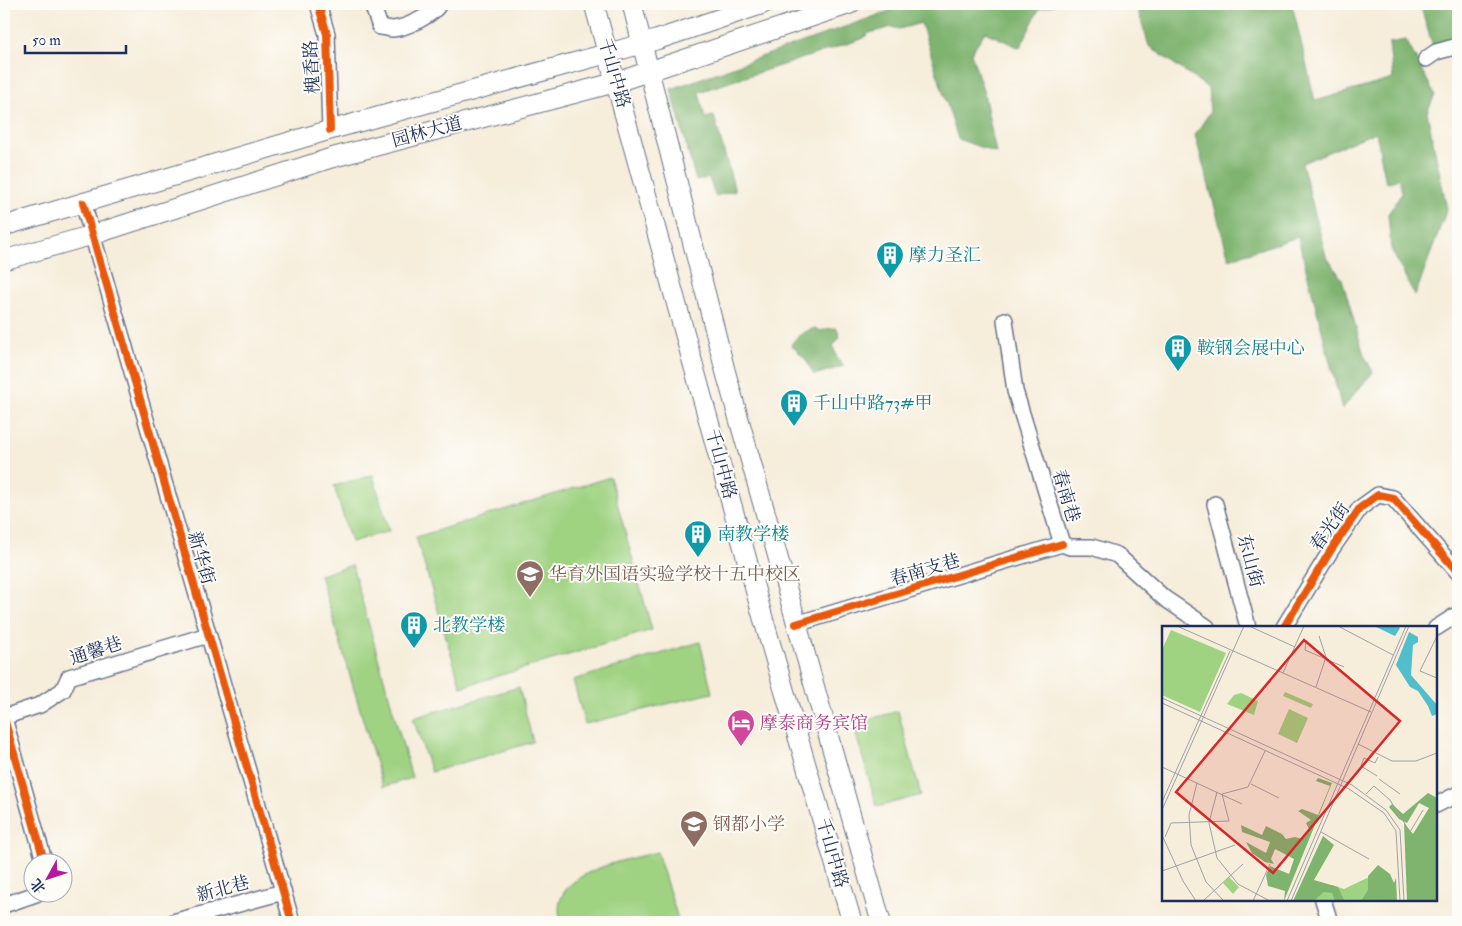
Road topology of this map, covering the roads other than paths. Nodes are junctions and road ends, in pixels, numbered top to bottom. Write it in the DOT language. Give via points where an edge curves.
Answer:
graph roads {
  1 [pos="318,4"];
  2 [pos="372,4"];
  3 [pos="439,4"];
  4 [pos="594,4"];
  5 [pos="632,4"];
  6 [pos="763,4"];
  7 [pos="850,4"];
  8 [pos="642,44"];
  9 [pos="1458,46"];
  10 [pos="608,53"];
  11 [pos="1426,59"];
  12 [pos="648,72"];
  13 [pos="617,82"];
  14 [pos="330,130"];
  15 [pos="83,203"];
  16 [pos="4,226"];
  17 [pos="92,235"];
  18 [pos="4,260"];
  19 [pos="1004,320"];
  20 [pos="1215,504"];
  21 [pos="1062,544"];
  22 [pos="1458,572"];
  23 [pos="1458,614"];
  24 [pos="796,624"];
  25 [pos="1206,626"];
  26 [pos="1248,626"];
  27 [pos="1285,626"];
  28 [pos="1437,627"];
  29 [pos="208,635"];
  30 [pos="4,718"];
  31 [pos="1458,794"];
  32 [pos="1437,804"];
  33 [pos="42,854"];
  34 [pos="283,892"];
  35 [pos="22,899"];
  36 [pos="1323,901"];
  37 [pos="4,905"];
  38 [pos="173,922"];
  39 [pos="292,922"];
  40 [pos="852,922"];
  41 [pos="881,922"];
  42 [pos="1330,922"];
  1 -- 14 [label="street, 槐香路" via="327,34"];
  2 -- 3 [label="street" via="380,27 394,29 425,18"];
  4 -- 10 [label="main road, 千山中路"];
  5 -- 8 [label="main road, 千山中路"];
  6 -- 8 [label="main road, 园林大道"];
  7 -- 12 [label="main road, 园林大道"];
  8 -- 10 [label="main road, 园林大道"];
  8 -- 12 [label="main road, 千山中路"];
  9 -- 11 [label="street" via="1436,52"];
  10 -- 13 [label="main road, 千山中路"];
  10 -- 14 [label="main road, 园林大道"];
  12 -- 13 [label="main road, 园林大道"];
  12 -- 24 [label="main road, 千山中路" via="725,370"];
  13 -- 17 [label="main road, 园林大道" via="331,158"];
  13 -- 40 [label="main road, 千山中路" via="761,610"];
  14 -- 15 [label="main road, 园林大道"];
  15 -- 16 [label="main road, 园林大道"];
  15 -- 17 [label="street, 新华街"];
  17 -- 18 [label="main road, 园林大道"];
  17 -- 29 [label="street, 新华街"];
  19 -- 21 [label="street, 春南巷" via="1015,390"];
  20 -- 26 [label="street, 东山街"];
  21 -- 24 [label="street, 春南支巷"];
  21 -- 25 [label="street, 春南巷" via="1092,547 1117,555 1164,598"];
  22 -- 27 [label="street, 春光街" via="1393,498 1378,495 1360,508"];
  23 -- 28 [label="street"];
  24 -- 41 [label="main road, 千山中路"];
  29 -- 30 [label="street, 通馨巷" via="69,677 62,690 40,705"];
  29 -- 34 [label="street, 新华街"];
  30 -- 33 [label="street"];
  31 -- 32 [label="street"];
  34 -- 38 [label="street, 新北巷"];
  34 -- 39 [label="street, 新华街"];
  35 -- 37 [label="street"];
  36 -- 42 [label="street"];
}
